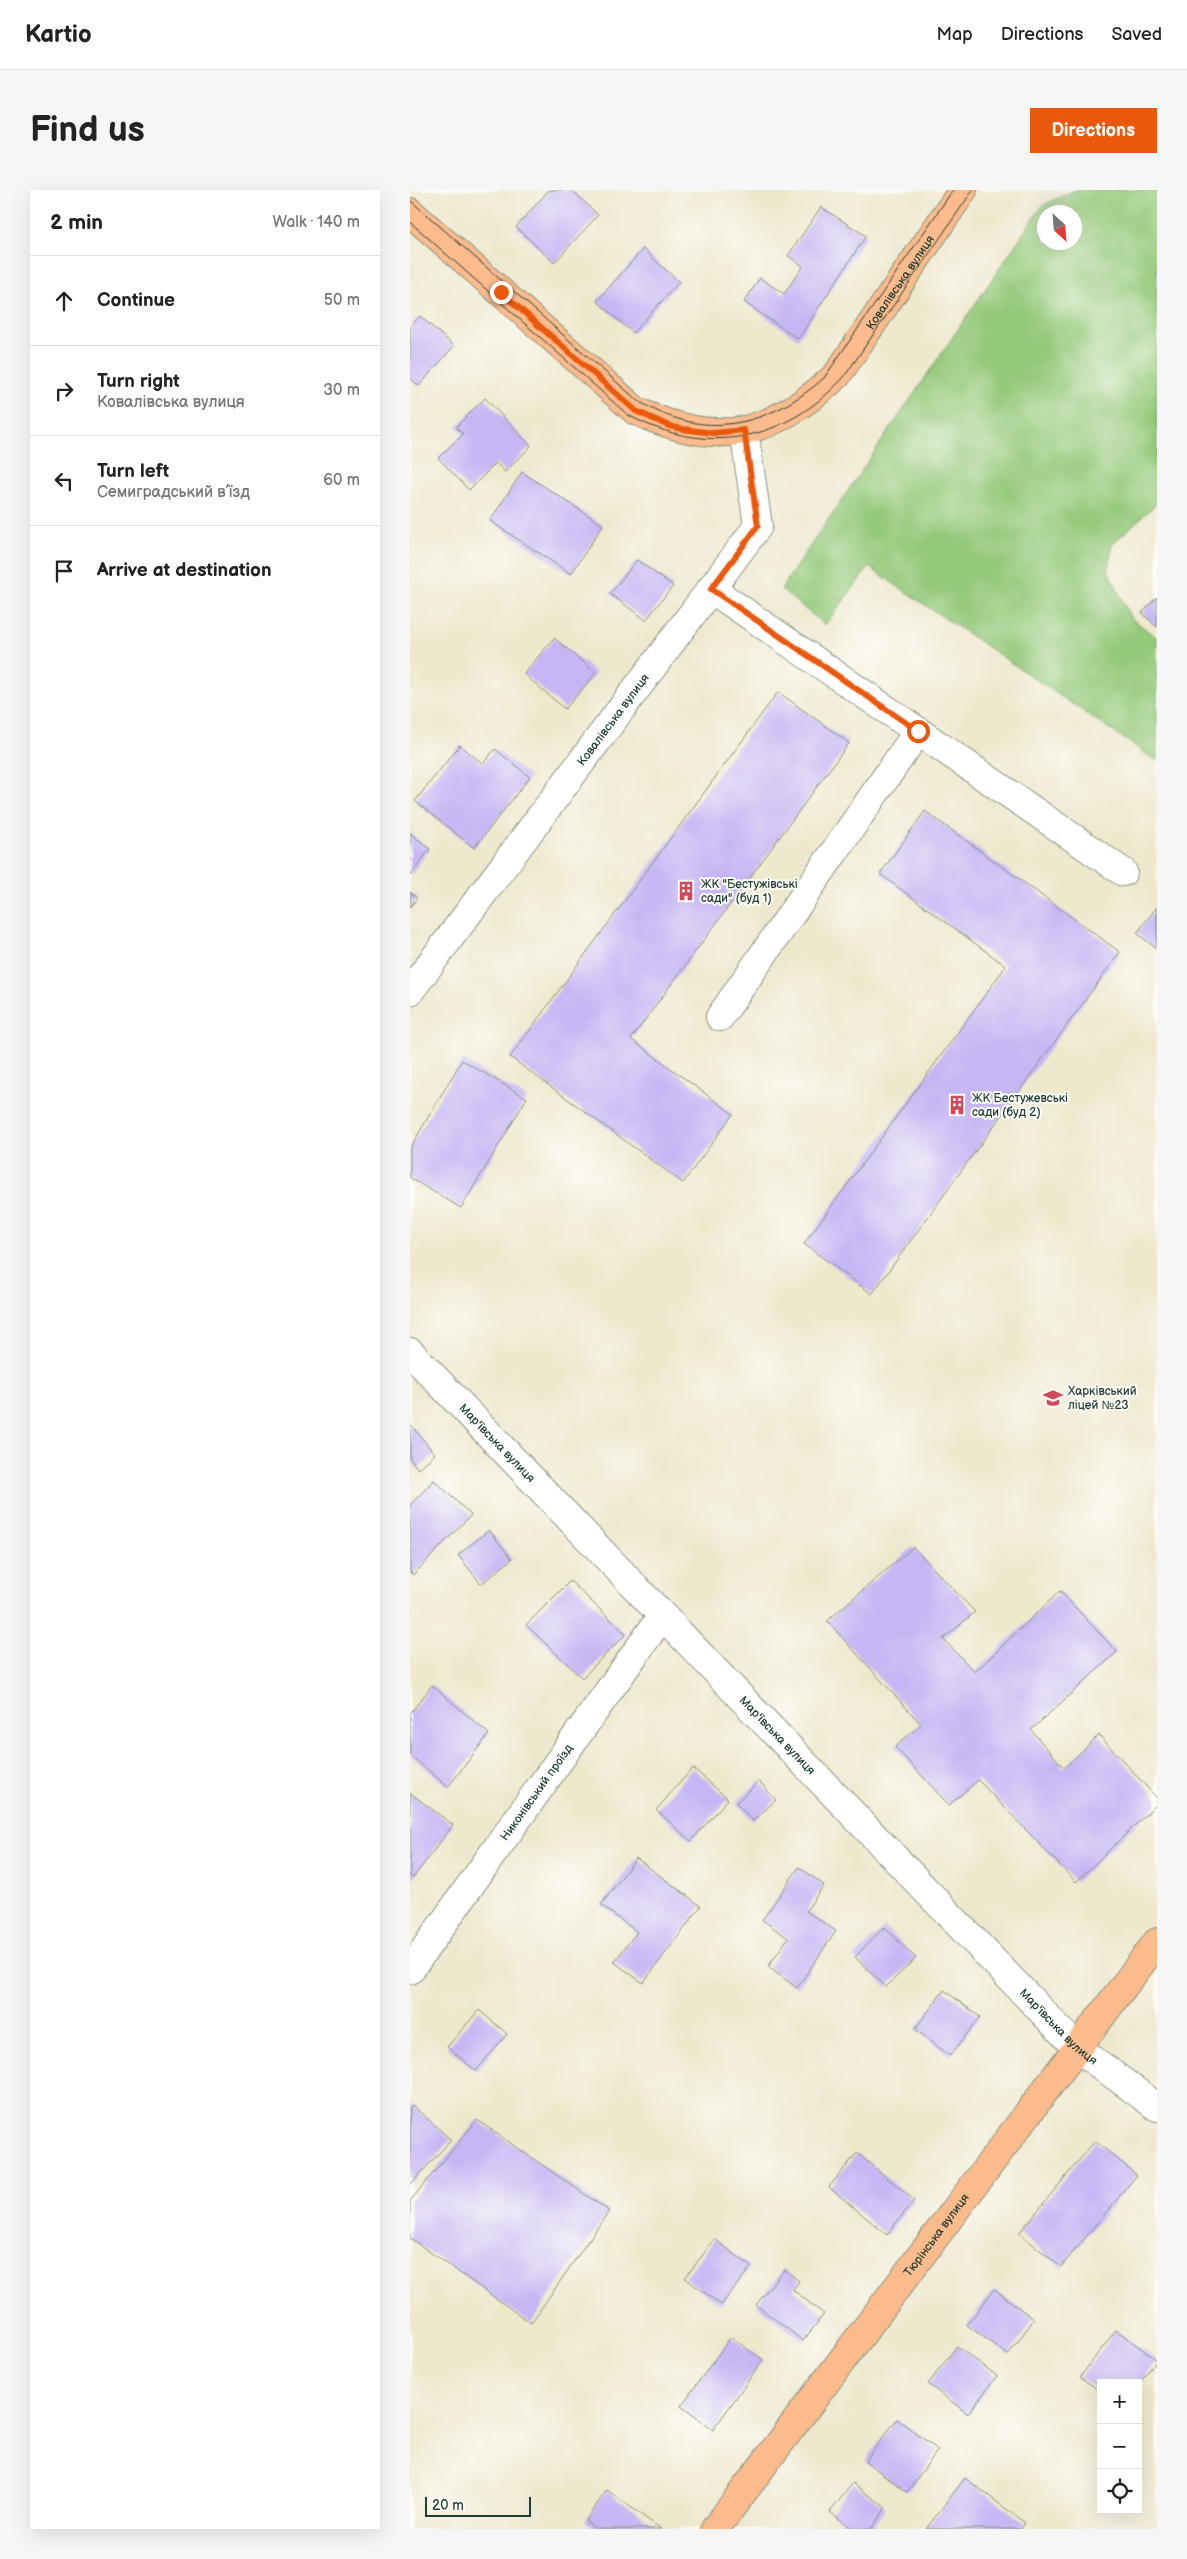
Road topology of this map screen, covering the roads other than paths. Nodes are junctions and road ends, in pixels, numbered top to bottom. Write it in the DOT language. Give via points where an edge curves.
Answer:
graph roads {
  1 [pos="963,190"];
  2 [pos="410,212"];
  3 [pos="744,430"];
  4 [pos="711,589"];
  5 [pos="918,731"];
  6 [pos="1123,872"];
  7 [pos="410,991"];
  8 [pos="720,1017"];
  9 [pos="410,1352"];
  10 [pos="662,1616"];
  11 [pos="1157,1942"];
  12 [pos="410,1970"];
  13 [pos="1077,2048"];
  14 [pos="1157,2106"];
  15 [pos="714,2529"];
  1 -- 3 [label="main road, Ковалівська вулиця" via="837,375 794,410"];
  2 -- 3 [label="main road, Ковалівська вулиця" via="636,411 682,429 713,433"];
  3 -- 4 [label="street, Ковалівська вулиця" via="758,526"];
  4 -- 5 [label="street"];
  4 -- 7 [label="street, Ковалівська вулиця"];
  5 -- 6 [label="street"];
  5 -- 8 [label="street"];
  9 -- 10 [label="street, Мар'ївська вулиця"];
  10 -- 12 [label="street, Никонівський проїзд"];
  10 -- 13 [label="street, Мар'ївська вулиця"];
  11 -- 13 [label="main road, Тюрінська вулиця"];
  13 -- 14 [label="street, Мар'ївська вулиця"];
  13 -- 15 [label="main road, Тюрінська вулиця"];
}
